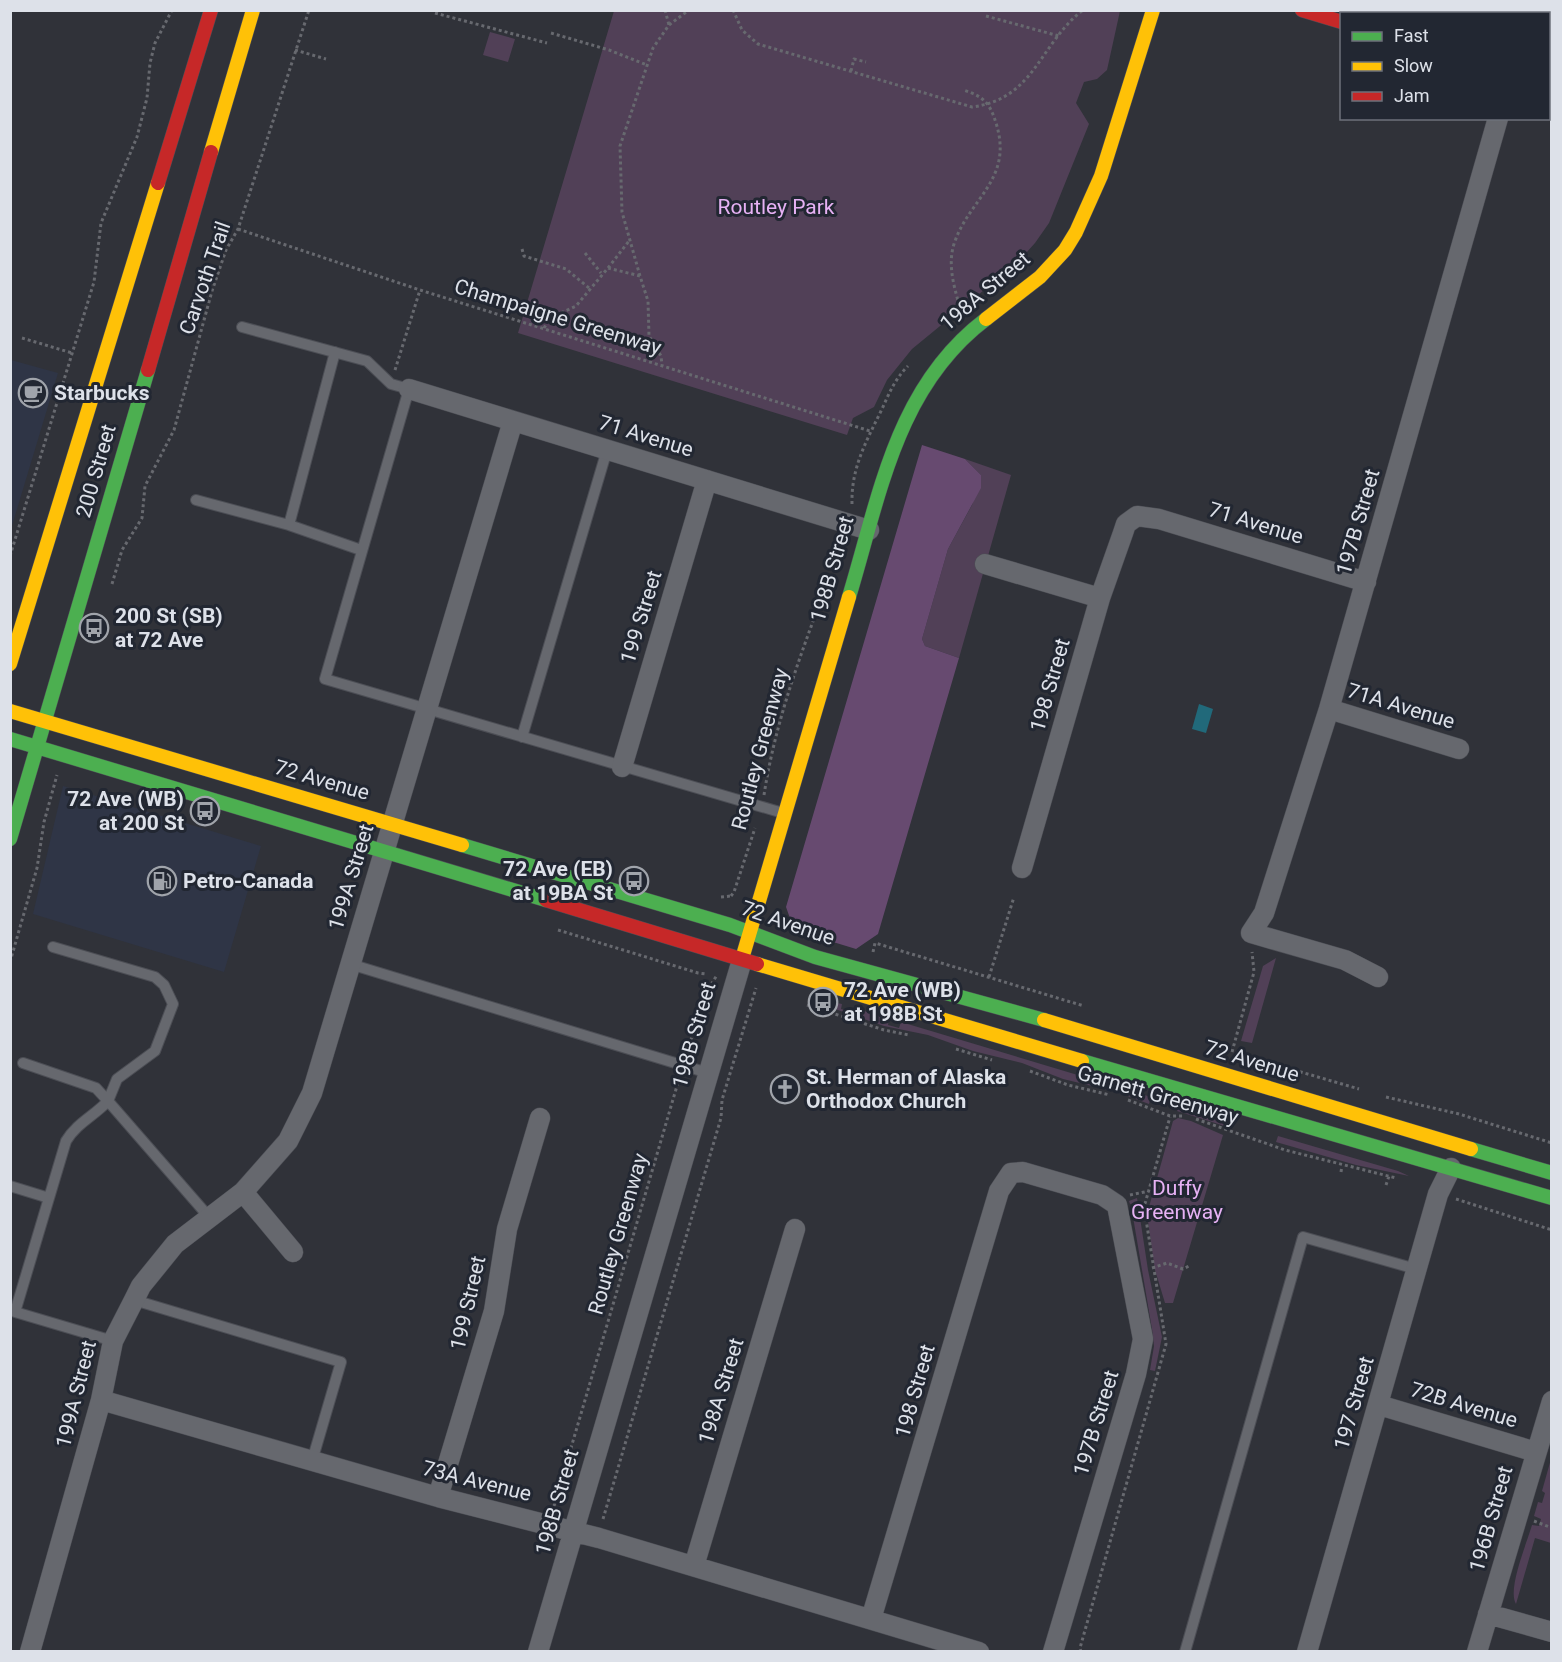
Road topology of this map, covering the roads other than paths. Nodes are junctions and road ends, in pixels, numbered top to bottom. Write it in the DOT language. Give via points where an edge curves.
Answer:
graph roads {
  1 [pos="211,10"];
  2 [pos="253,10"];
  3 [pos="1153,10"];
  4 [pos="1302,10"];
  5 [pos="1340,22"];
  6 [pos="1497,120"];
  7 [pos="242,327"];
  8 [pos="335,352"];
  9 [pos="400,386"];
  10 [pos="513,421"];
  11 [pos="898,433"];
  12 [pos="607,450"];
  13 [pos="707,480"];
  14 [pos="196,500"];
  15 [pos="1131,519"];
  16 [pos="289,525"];
  17 [pos="869,530"];
  18 [pos="362,550"];
  19 [pos="986,564"];
  20 [pos="1366,582"];
  21 [pos="1101,598"];
  22 [pos="10,664"];
  23 [pos="427,709"];
  24 [pos="1329,709"];
  25 [pos="10,711"];
  26 [pos="45,721"];
  27 [pos="522,737"];
  28 [pos="10,740"];
  29 [pos="37,747"];
  30 [pos="1459,749"];
  31 [pos="622,767"];
  32 [pos="786,814"];
  33 [pos="393,823"];
  34 [pos="10,839"];
  35 [pos="383,852"];
  36 [pos="1022,868"];
  37 [pos="750,934"];
  38 [pos="53,947"];
  39 [pos="742,960"];
  40 [pos="350,964"];
  41 [pos="1378,977"];
  42 [pos="23,1063"];
  43 [pos="708,1073"];
  44 [pos="108,1101"];
  45 [pos="540,1118"];
  46 [pos="1451,1168"];
  47 [pos="1551,1173"];
  48 [pos="1551,1183"];
  49 [pos="10,1186"];
  50 [pos="243,1192"];
  51 [pos="49,1198"];
  52 [pos="1551,1198"];
  53 [pos="1122,1200"];
  54 [pos="209,1217"];
  55 [pos="795,1229"];
  56 [pos="294,1252"];
  57 [pos="1416,1269"];
  58 [pos="134,1300"];
  59 [pos="13,1311"];
  60 [pos="113,1341"];
  61 [pos="101,1400"];
  62 [pos="1551,1401"];
  63 [pos="1379,1405"];
  64 [pos="1536,1452"];
  65 [pos="312,1461"];
  66 [pos="438,1497"];
  67 [pos="574,1531"];
  68 [pos="694,1566"];
  69 [pos="1488,1614"];
  70 [pos="871,1620"];
  71 [pos="1551,1632"];
  72 [pos="30,1652"];
  73 [pos="538,1652"];
  74 [pos="979,1652"];
  75 [pos="1053,1652"];
  76 [pos="1185,1652"];
  77 [pos="1307,1652"];
  78 [pos="1477,1652"];
  1 -- 22 [label="main road, 200 Street"];
  2 -- 26 [label="main road, 200 Street"];
  3 -- 11 [label="main road, 198A Street" via="1098,186 1080,226 1044,275 974,329 942,360 917,393"];
  4 -- 5 [label="main road"];
  6 -- 20 [label="street, 197B Street"];
  7 -- 8 [label="lane"];
  8 -- 9 [label="lane" via="367,361"];
  8 -- 16 [label="lane"];
  9 -- 10 [label="street, 71 Avenue"];
  9 -- 18 [label="lane"];
  10 -- 12 [label="street, 71 Avenue"];
  10 -- 23 [label="street, 199A Street"];
  11 -- 17 [label="main road, 198B Street"];
  12 -- 13 [label="street, 71 Avenue"];
  12 -- 27 [label="lane"];
  13 -- 17 [label="street, 71 Avenue"];
  13 -- 31 [label="street, 199 Street"];
  14 -- 16 [label="lane"];
  15 -- 20 [label="street, 71 Avenue" via="1159,519"];
  15 -- 21 [label="street, 198 Street"];
  16 -- 18 [label="lane"];
  17 -- 32 [label="main road, 198B Street"];
  18 -- 23 [label="lane" via="325,679"];
  19 -- 21 [label="street"];
  20 -- 24 [label="street, 197B Street"];
  21 -- 36 [label="street, 198 Street"];
  23 -- 27 [label="lane"];
  23 -- 33 [label="street, 199A Street"];
  24 -- 30 [label="street, 71A Avenue"];
  24 -- 41 [label="street, 197B Street" via="1264,913 1251,933 1345,960"];
  25 -- 26 [label="main road, 72 Avenue"];
  26 -- 29 [label="main road, 200 Street"];
  26 -- 33 [label="main road, 72 Avenue"];
  27 -- 31 [label="lane"];
  28 -- 29 [label="main road"];
  29 -- 34 [label="main road, 200 Street"];
  29 -- 35 [label="main road"];
  31 -- 32 [label="lane"];
  32 -- 37 [label="main road, 198B Street"];
  33 -- 35 [label="street, 199A Street"];
  33 -- 37 [label="main road, 72 Avenue"];
  35 -- 39 [label="main road"];
  35 -- 40 [label="street, 199A Street"];
  37 -- 39 [label="main road, 198B Street"];
  37 -- 47 [label="main road, 72 Avenue" via="866,972 960,995"];
  38 -- 44 [label="lane" via="154,977 164,985 173,1004 155,1051 117,1079"];
  39 -- 43 [label="street, 198B Street"];
  39 -- 46 [label="main road"];
  40 -- 43 [label="lane"];
  40 -- 50 [label="street, 199A Street" via="312,1094 288,1141"];
  42 -- 44 [label="lane" via="96,1088"];
  43 -- 67 [label="street, 198B Street"];
  44 -- 51 [label="lane" via="94,1116 76,1125 66,1141"];
  44 -- 54 [label="lane"];
  45 -- 66 [label="street, 199 Street" via="507,1229 494,1311"];
  46 -- 48 [label="main road" via="1466,1159"];
  46 -- 52 [label="main road"];
  46 -- 57 [label="street, 197 Street" via="1438,1194"];
  49 -- 51 [label="lane"];
  50 -- 54 [label="street, 199A Street"];
  50 -- 56 [label="street"];
  51 -- 59 [label="lane"];
  53 -- 70 [label="street, 198 Street" via="1032,1174 1017,1172 1007,1177 996,1201"];
  53 -- 75 [label="street, 197B Street" via="1143,1345"];
  54 -- 58 [label="street, 199A Street" via="175,1244"];
  55 -- 68 [label="street, 198A Street"];
  57 -- 63 [label="street, 197 Street"];
  57 -- 76 [label="lane" via="1303,1237"];
  58 -- 60 [label="street, 199A Street"];
  58 -- 65 [label="lane" via="340,1362"];
  59 -- 60 [label="lane"];
  60 -- 61 [label="street, 199A Street"];
  61 -- 65 [label="street, 73A Avenue"];
  61 -- 72 [label="street, 199A Street"];
  62 -- 64 [label="street, 196B Street"];
  63 -- 64 [label="street, 72B Avenue"];
  63 -- 77 [label="street, 197 Street"];
  64 -- 69 [label="street, 196B Street"];
  65 -- 66 [label="street, 73A Avenue"];
  66 -- 67 [label="street, 73A Avenue"];
  67 -- 68 [label="street, 73A Avenue"];
  67 -- 73 [label="street, 198B Street"];
  68 -- 70 [label="street, 73A Avenue"];
  69 -- 71 [label="street"];
  69 -- 78 [label="street, 196B Street"];
  70 -- 74 [label="street, 73A Avenue"];
}
